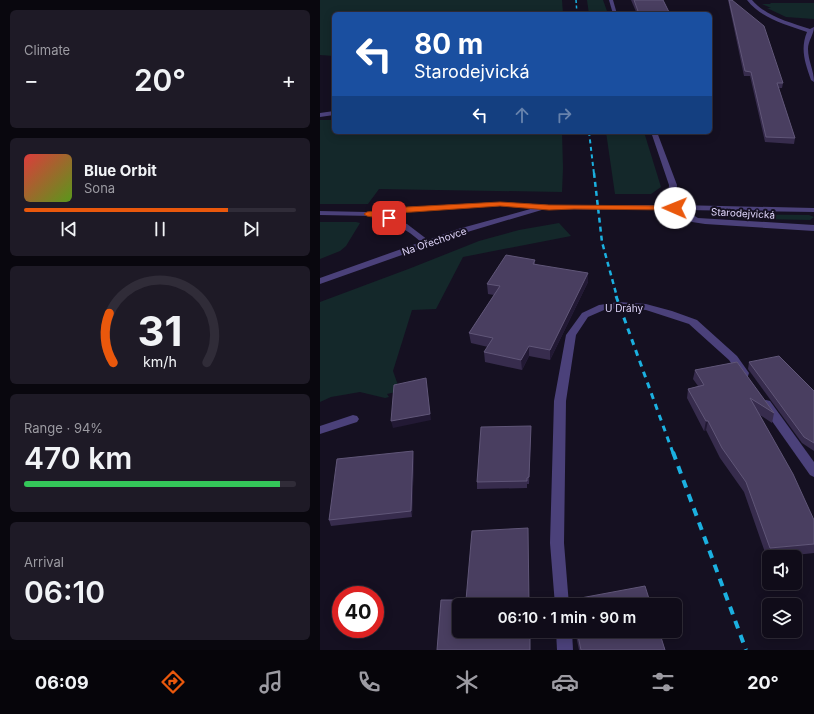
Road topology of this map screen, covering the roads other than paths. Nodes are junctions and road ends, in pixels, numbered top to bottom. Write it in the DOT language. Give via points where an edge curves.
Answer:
graph roads {
  1 [pos="611,0"];
  2 [pos="749,0"];
  3 [pos="615,12"];
  4 [pos="812,30"];
  5 [pos="814,80"];
  6 [pos="332,113"];
  7 [pos="320,115"];
  8 [pos="655,134"];
  9 [pos="549,208"];
  10 [pos="675,208"];
  11 [pos="814,210"];
  12 [pos="320,213"];
  13 [pos="367,214"];
  14 [pos="814,228"];
  15 [pos="427,243"];
  16 [pos="320,281"];
  17 [pos="750,382"];
  18 [pos="759,394"];
  19 [pos="353,419"];
  20 [pos="320,430"];
  21 [pos="814,472"];
  22 [pos="561,598"];
  23 [pos="564,638"];
  24 [pos="565,650"];
  1 -- 3 [label="street"];
  2 -- 4 [label="street" via="775,19"];
  4 -- 5 [label="street" via="805,41 805,56"];
  6 -- 7 [label="street"];
  8 -- 10 [label="street" via="673,185"];
  9 -- 10 [label="street, Starodejvická"];
  9 -- 13 [label="street, Starodejvická" via="500,204"];
  9 -- 15 [label="street, Na Ořechovce" via="461,231"];
  10 -- 11 [label="street, Starodejvická"];
  10 -- 14 [label="street, Starodejvická" via="695,220 705,222"];
  12 -- 13 [label="street, Starodejvická"];
  13 -- 15 [label="street, Starodejvická" via="401,223"];
  15 -- 16 [label="street, Na Ořechovce"];
  17 -- 22 [label="street, U Dráhy" via="733,358 693,322 669,313 639,307 602,307 585,316 571,335 560,401 557,542"];
  18 -- 21 [label="street"];
  19 -- 20 [label="street"];
  23 -- 24 [label="street"];
}
